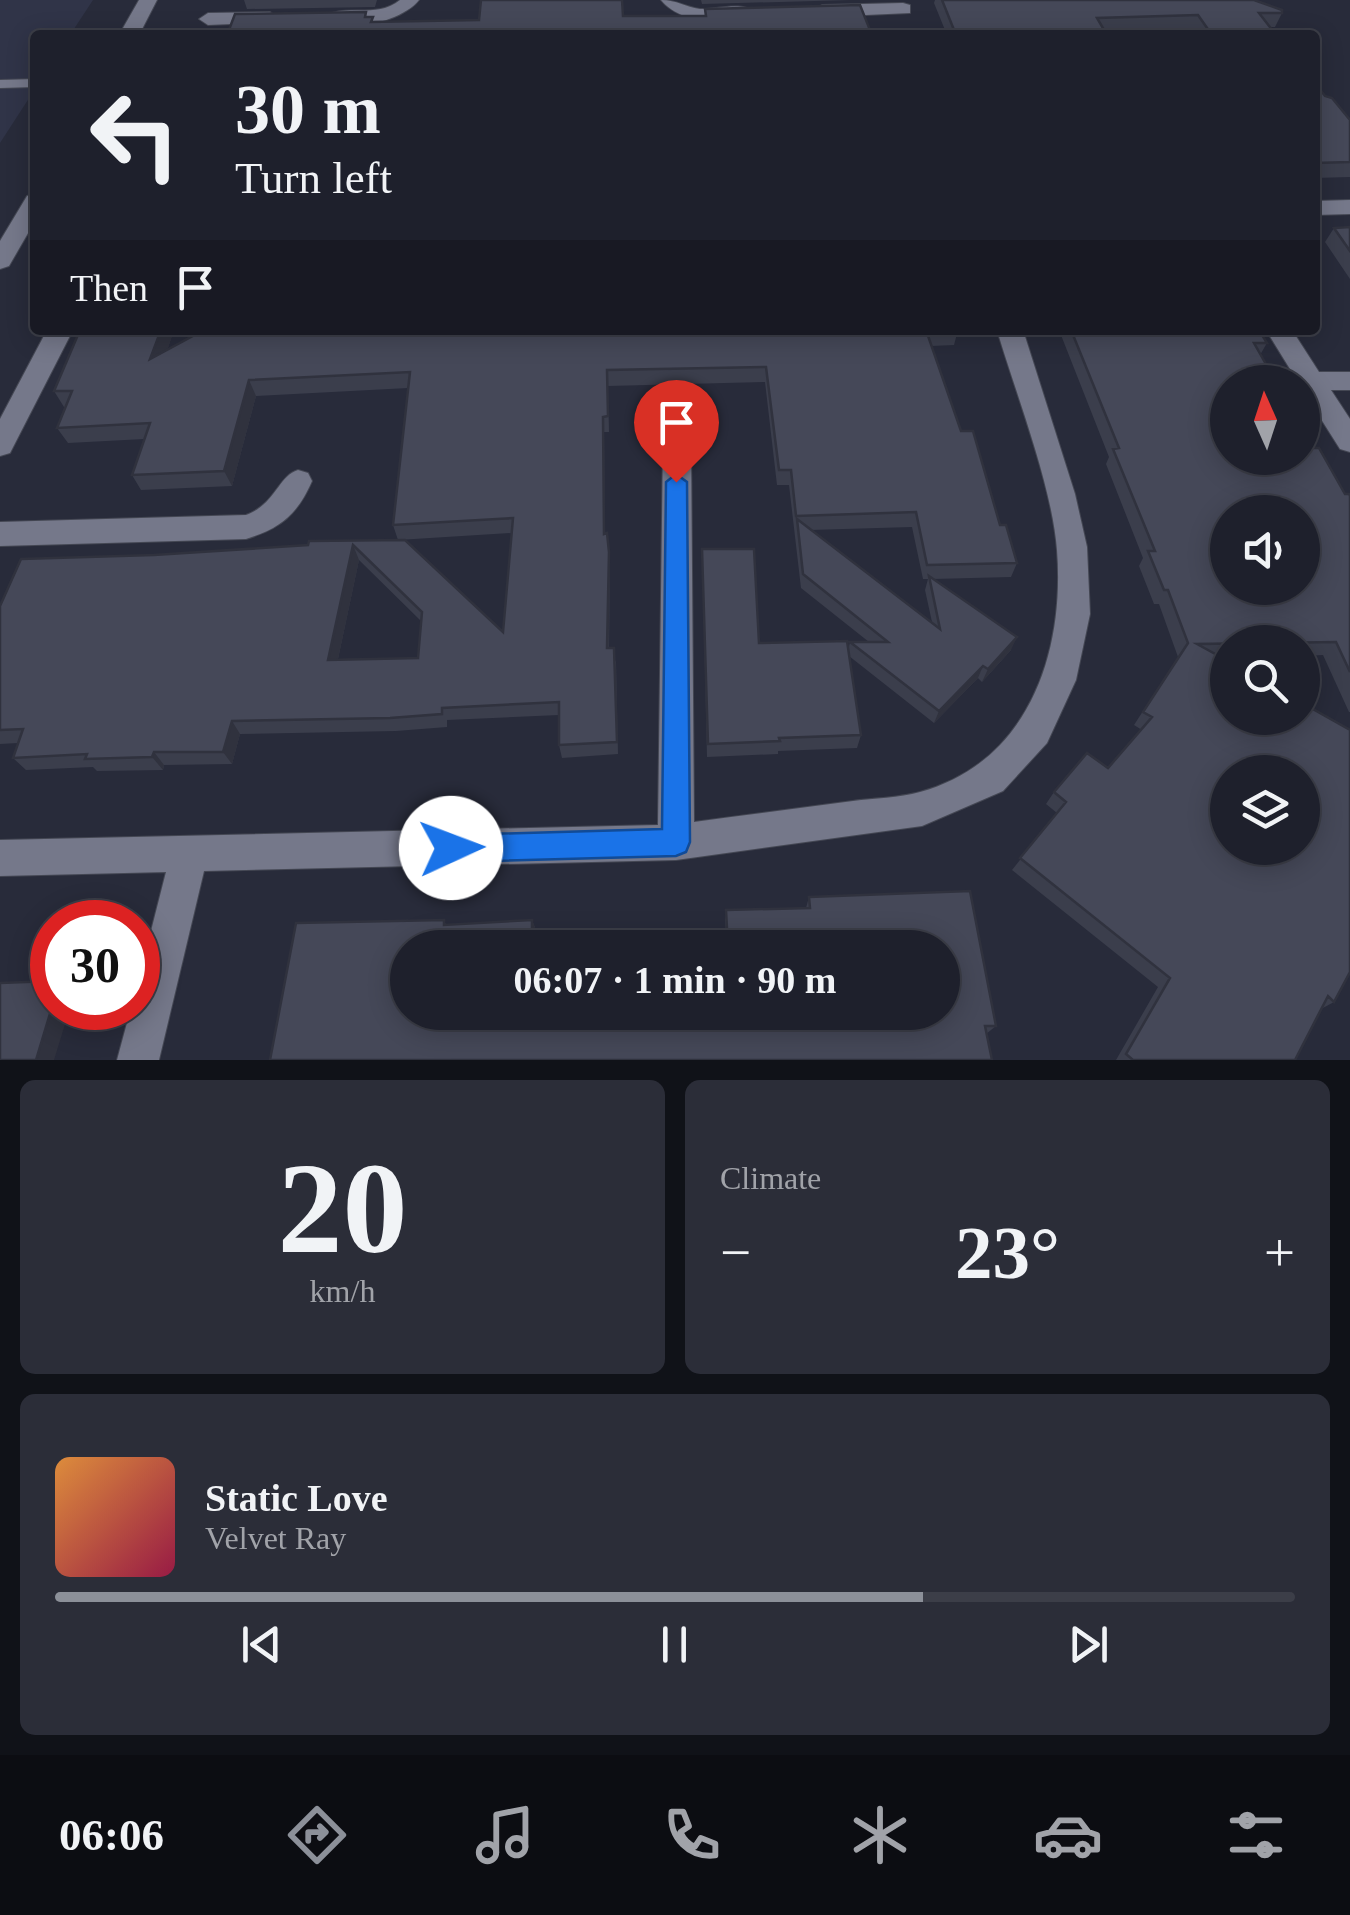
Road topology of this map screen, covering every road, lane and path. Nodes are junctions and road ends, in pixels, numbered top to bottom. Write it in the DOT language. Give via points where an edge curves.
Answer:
graph roads {
  1 [pos="148,0"];
  2 [pos="218,0"];
  3 [pos="410,0"];
  4 [pos="670,0"];
  5 [pos="904,10"];
  6 [pos="807,11"];
  7 [pos="769,12"];
  8 [pos="204,27"];
  9 [pos="132,30"];
  10 [pos="30,83"];
  11 [pos="0,84"];
  12 [pos="1350,207"];
  13 [pos="1320,208"];
  14 [pos="30,210"];
  15 [pos="0,261"];
  16 [pos="57,335"];
  17 [pos="1012,335"];
  18 [pos="1282,335"];
  19 [pos="1300,365"];
  20 [pos="1320,381"];
  21 [pos="1350,381"];
  22 [pos="1320,396"];
  23 [pos="676,442"];
  24 [pos="1350,442"];
  25 [pos="0,446"];
  26 [pos="298,481"];
  27 [pos="0,534"];
  28 [pos="676,842"];
  29 [pos="189,856"];
  30 [pos="0,858"];
  31 [pos="138,1060"];
  1 -- 9 [label="street"];
  2 -- 8 [label="street"];
  3 -- 8 [label="street" via="397,14 382,17"];
  4 -- 7 [label="street" via="676,10 693,14"];
  5 -- 6 [label="street"];
  10 -- 11 [label="lane"];
  12 -- 13 [label="street"];
  14 -- 15 [label="street"];
  16 -- 25 [label="street"];
  17 -- 28 [label="street" via="1072,547 1074,614 1059,680 1035,732 990,779 922,809"];
  18 -- 19 [label="street"];
  20 -- 21 [label="street"];
  22 -- 24 [label="street"];
  23 -- 28 [label="street"];
  26 -- 27 [label="street" via="286,508 246,527"];
  28 -- 29 [label="street"];
  29 -- 30 [label="street"];
  29 -- 31 [label="street"];
}
